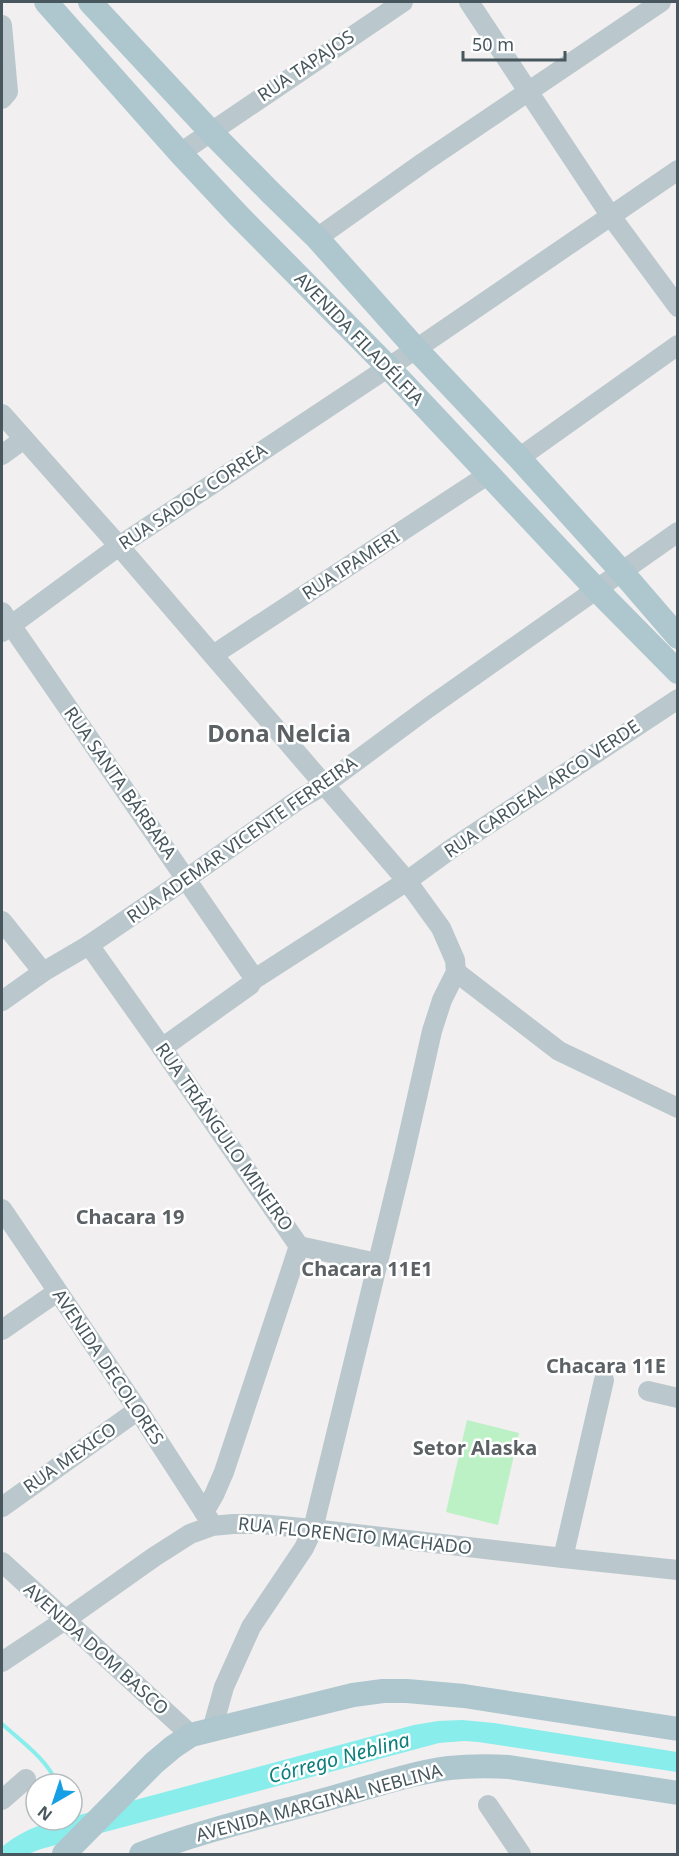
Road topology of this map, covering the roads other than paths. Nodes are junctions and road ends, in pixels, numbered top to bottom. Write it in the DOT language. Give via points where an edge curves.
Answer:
graph roads {
  1 [pos="46,2"];
  2 [pos="90,2"];
  3 [pos="403,2"];
  4 [pos="469,2"];
  5 [pos="661,2"];
  6 [pos="2,24"];
  7 [pos="529,91"];
  8 [pos="5,96"];
  9 [pos="210,131"];
  10 [pos="180,153"];
  11 [pos="678,170"];
  12 [pos="610,215"];
  13 [pos="317,238"];
  14 [pos="678,308"];
  15 [pos="678,345"];
  16 [pos="416,349"];
  17 [pos="388,368"];
  18 [pos="2,414"];
  19 [pos="24,439"];
  20 [pos="2,455"];
  21 [pos="519,458"];
  22 [pos="489,474"];
  23 [pos="678,532"];
  24 [pos="119,546"];
  25 [pos="622,572"];
  26 [pos="597,590"];
  27 [pos="5,623"];
  28 [pos="678,637"];
  29 [pos="213,655"];
  30 [pos="678,672"];
  31 [pos="678,699"];
  32 [pos="324,785"];
  33 [pos="186,879"];
  34 [pos="407,881"];
  35 [pos="2,921"];
  36 [pos="89,945"];
  37 [pos="455,966"];
  38 [pos="43,972"];
  39 [pos="252,982"];
  40 [pos="2,1001"];
  41 [pos="162,1048"];
  42 [pos="677,1108"];
  43 [pos="2,1209"];
  44 [pos="299,1246"];
  45 [pos="377,1263"];
  46 [pos="57,1292"];
  47 [pos="2,1330"];
  48 [pos="604,1380"];
  49 [pos="648,1391"];
  50 [pos="678,1398"];
  51 [pos="138,1410"];
  52 [pos="2,1507"];
  53 [pos="208,1519"];
  54 [pos="313,1529"];
  55 [pos="563,1558"];
  56 [pos="2,1562"];
  57 [pos="678,1570"];
  58 [pos="65,1620"];
  59 [pos="2,1662"];
  60 [pos="678,1729"];
  61 [pos="202,1733"];
  62 [pos="24,1781"];
  63 [pos="678,1793"];
  64 [pos="2,1800"];
  65 [pos="488,1805"];
  66 [pos="70,1848"];
  67 [pos="141,1854"];
  68 [pos="521,1854"];
  1 -- 10 [label="main road, AVENIDA FILADÉLFIA"];
  2 -- 9 [label="main road, AVENIDA FILADÉLFIA"];
  3 -- 9 [label="street, RUA TAPAJOS"];
  4 -- 7 [label="street"];
  5 -- 7 [label="street"];
  6 -- 8 [label="street"];
  7 -- 12 [label="street"];
  7 -- 13 [label="street"];
  9 -- 10 [label="street, RUA TAPAJOS"];
  9 -- 13 [label="main road, AVENIDA FILADÉLFIA"];
  10 -- 17 [label="main road, AVENIDA FILADÉLFIA"];
  11 -- 12 [label="street, RUA SADOC CORREA"];
  12 -- 14 [label="street"];
  12 -- 16 [label="street, RUA SADOC CORREA"];
  13 -- 16 [label="main road, AVENIDA FILADÉLFIA"];
  15 -- 21 [label="street"];
  16 -- 17 [label="street, RUA SADOC CORREA"];
  16 -- 21 [label="main road, AVENIDA FILADÉLFIA"];
  17 -- 22 [label="main road, AVENIDA FILADÉLFIA"];
  17 -- 24 [label="street, RUA SADOC CORREA"];
  18 -- 19 [label="street"];
  19 -- 20 [label="street"];
  19 -- 24 [label="street"];
  21 -- 25 [label="main road, AVENIDA FILADÉLFIA"];
  22 -- 26 [label="main road, AVENIDA FILADÉLFIA"];
  22 -- 29 [label="street, RUA IPAMERI"];
  23 -- 25 [label="street"];
  24 -- 27 [label="street, RUA SADOC CORREA"];
  24 -- 29 [label="street"];
  25 -- 26 [label="street, RUA ADEMAR VICENTE FERREIRA"];
  25 -- 28 [label="main road, AVENIDA FILADÉLFIA"];
  26 -- 30 [label="main road, AVENIDA FILADÉLFIA"];
  26 -- 32 [label="street, RUA ADEMAR VICENTE FERREIRA"];
  27 -- 33 [label="street, RUA SANTA BÁRBARA"];
  29 -- 32 [label="street"];
  31 -- 34 [label="street, RUA CARDEAL ARCO VERDE"];
  32 -- 33 [label="street, RUA ADEMAR VICENTE FERREIRA"];
  32 -- 34 [label="street"];
  33 -- 36 [label="street, RUA ADEMAR VICENTE FERREIRA"];
  33 -- 39 [label="street, RUA SANTA BÁRBARA" via="252,975"];
  34 -- 37 [label="street" via="441,928"];
  34 -- 39 [label="street, RUA CARDEAL ARCO VERDE"];
  35 -- 38 [label="street"];
  36 -- 38 [label="street, RUA ADEMAR VICENTE FERREIRA"];
  36 -- 41 [label="street, RUA TRIÂNGULO MINEIRO"];
  37 -- 42 [label="street" via="559,1051"];
  37 -- 45 [label="street" via="432,1031"];
  38 -- 40 [label="street, RUA ADEMAR VICENTE FERREIRA"];
  39 -- 41 [label="street"];
  41 -- 44 [label="street, RUA TRIÂNGULO MINEIRO"];
  43 -- 46 [label="street, AVENIDA DECOLORES"];
  44 -- 45 [label="street"];
  44 -- 53 [label="street, RUA TRIÂNGULO MINEIRO"];
  45 -- 54 [label="street"];
  46 -- 47 [label="street"];
  46 -- 51 [label="street, AVENIDA DECOLORES"];
  48 -- 55 [label="street"];
  49 -- 50 [label="street"];
  51 -- 52 [label="street, RUA MEXICO"];
  51 -- 53 [label="street, AVENIDA DECOLORES"];
  53 -- 54 [label="street, RUA FLORENCIO MACHADO"];
  53 -- 58 [label="street, RUA FLORENCIO MACHADO"];
  54 -- 55 [label="street, RUA FLORENCIO MACHADO"];
  54 -- 61 [label="street" via="251,1627"];
  55 -- 57 [label="street, RUA FLORENCIO MACHADO"];
  56 -- 58 [label="street, AVENIDA DOM BASCO"];
  58 -- 59 [label="street, RUA FLORENCIO MACHADO"];
  58 -- 61 [label="street, AVENIDA DOM BASCO"];
  60 -- 61 [label="main road" via="464,1696 383,1691 352,1695"];
  61 -- 66 [label="main road" via="160,1758"];
  62 -- 64 [label="street"];
  63 -- 67 [label="main road, AVENIDA MARGINAL NEBLINA" via="509,1767 448,1768 240,1822"];
  65 -- 68 [label="street"];
}
